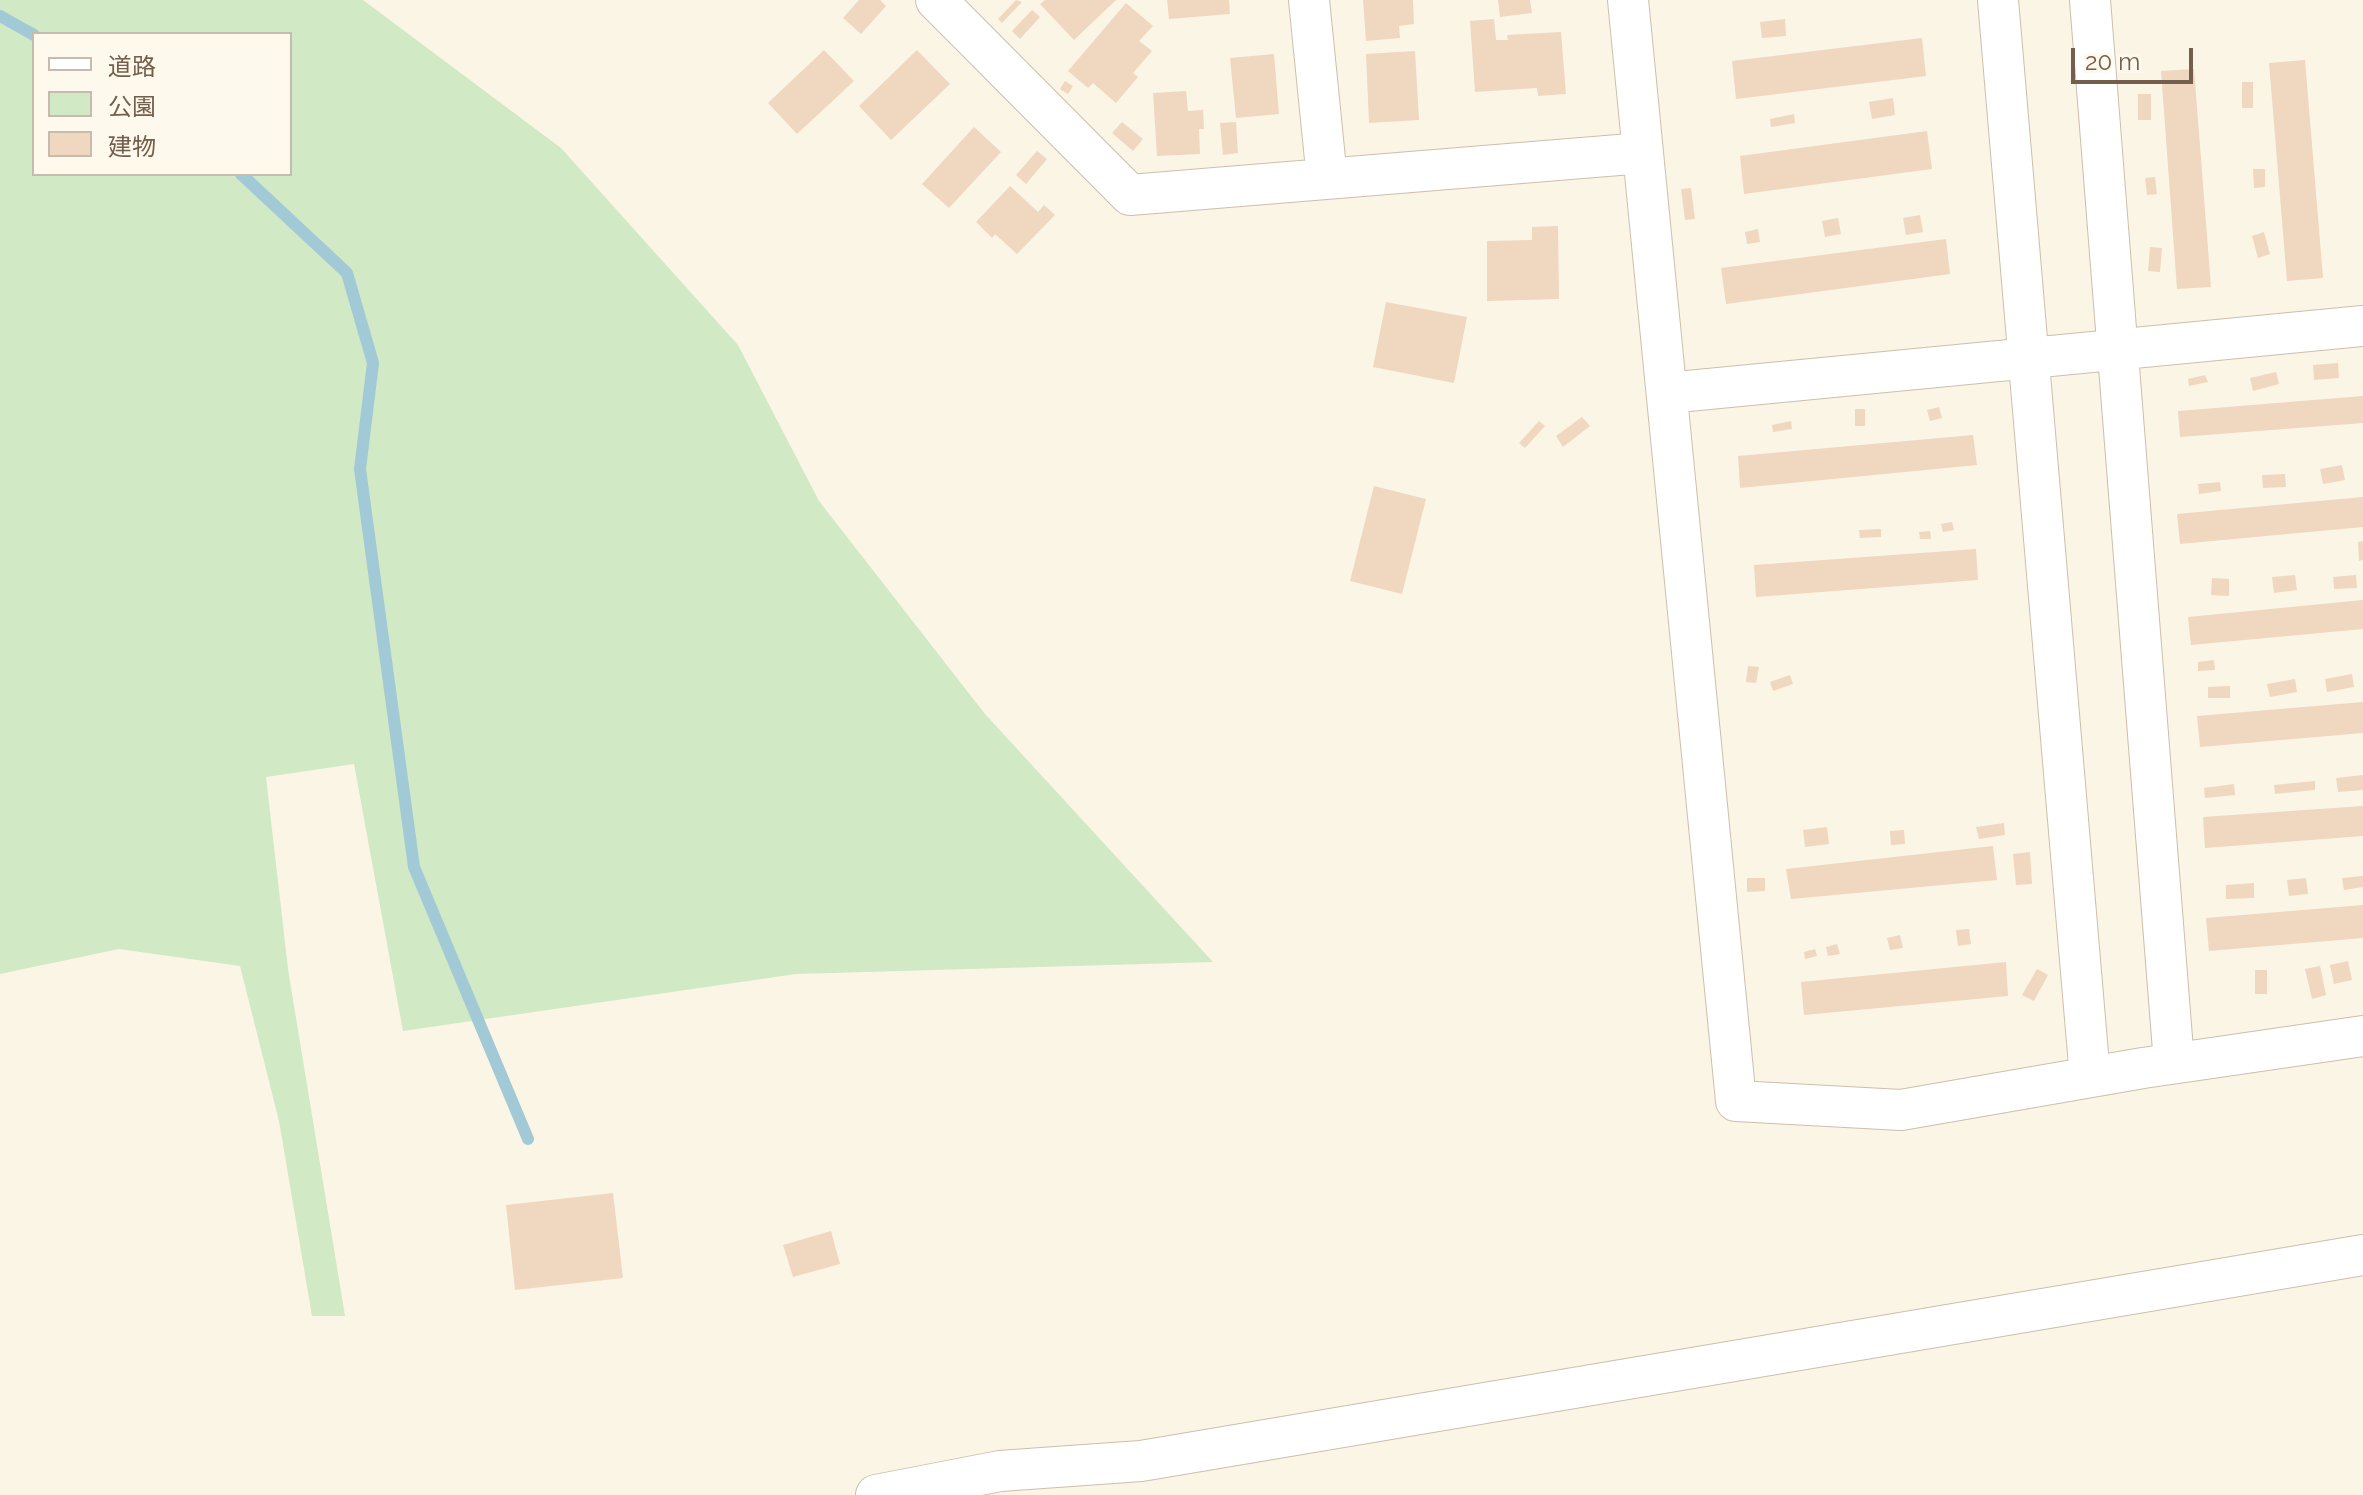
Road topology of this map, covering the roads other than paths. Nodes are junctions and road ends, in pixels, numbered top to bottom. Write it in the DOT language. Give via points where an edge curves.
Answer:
graph roads {
  1 [pos="936,0"];
  2 [pos="1309,0"];
  3 [pos="1628,0"];
  4 [pos="1998,0"];
  5 [pos="2090,0"];
  6 [pos="1643,153"];
  7 [pos="1327,179"];
  8 [pos="2363,326"];
  9 [pos="2118,349"];
  10 [pos="2029,359"];
  11 [pos="1667,393"];
  12 [pos="2363,1036"];
  13 [pos="2174,1063"];
  14 [pos="2090,1077"];
  15 [pos="2363,1255"];
  16 [pos="876,1495"];
  1 -- 7 [label="street" via="1130,195"];
  2 -- 7 [label="street"];
  3 -- 6 [label="street"];
  4 -- 10 [label="street"];
  5 -- 9 [label="street"];
  6 -- 7 [label="street"];
  6 -- 11 [label="street"];
  8 -- 9 [label="street"];
  9 -- 10 [label="street"];
  9 -- 13 [label="street"];
  10 -- 11 [label="street"];
  10 -- 14 [label="street"];
  11 -- 14 [label="street" via="1736,1101 1901,1110"];
  12 -- 13 [label="street"];
  13 -- 14 [label="street"];
  15 -- 16 [label="street" via="1141,1461 1000,1471"];
}
